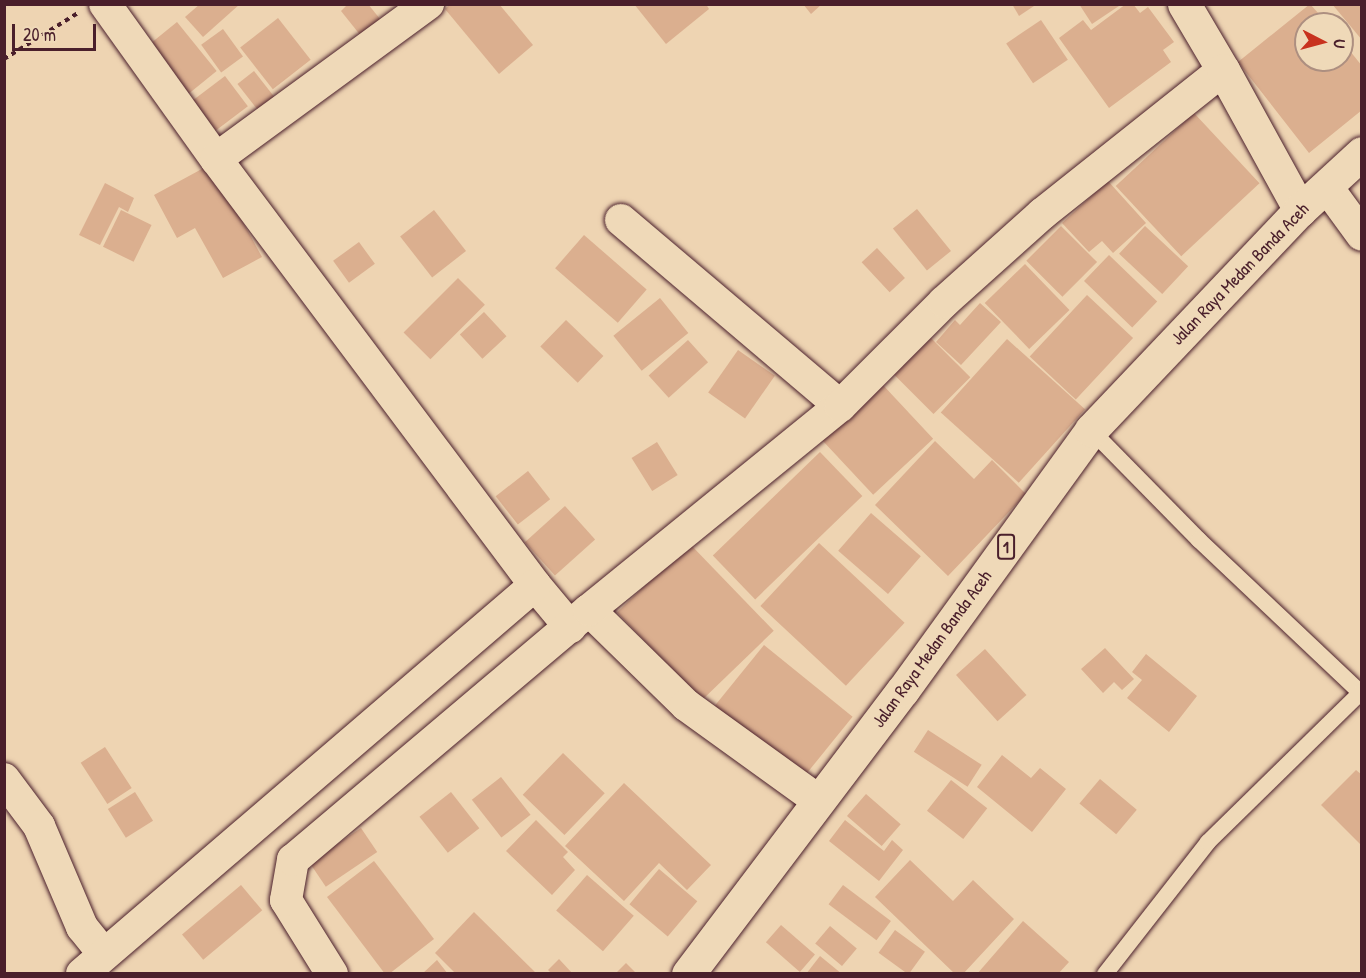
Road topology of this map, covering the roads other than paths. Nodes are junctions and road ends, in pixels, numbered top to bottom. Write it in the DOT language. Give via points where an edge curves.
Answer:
graph roads {
  1 [pos="428,4"];
  2 [pos="1184,4"];
  3 [pos="93,8"];
  4 [pos="1223,70"];
  5 [pos="1362,153"];
  6 [pos="216,159"];
  7 [pos="1327,187"];
  8 [pos="1300,210"];
  9 [pos="621,220"];
  10 [pos="1362,235"];
  11 [pos="840,406"];
  12 [pos="1091,430"];
  13 [pos="535,585"];
  14 [pos="579,619"];
  15 [pos="1361,693"];
  16 [pos="4,779"];
  17 [pos="819,801"];
  18 [pos="93,964"];
  19 [pos="332,974"];
  20 [pos="688,974"];
  21 [pos="1105,974"];
  1 -- 6 [label="street"];
  2 -- 4 [label="main road"];
  3 -- 6 [label="street"];
  4 -- 8 [label="main road"];
  4 -- 11 [label="street" via="1042,214 944,302"];
  5 -- 7 [label="main road, Jalan Raya Medan Banda Aceh / 1"];
  6 -- 13 [label="street"];
  7 -- 8 [label="main road, Jalan Raya Medan Banda Aceh / 1"];
  7 -- 10 [label="street"];
  8 -- 12 [label="main road, Jalan Raya Medan Banda Aceh / 1"];
  9 -- 11 [label="street"];
  11 -- 14 [label="street"];
  12 -- 15 [label="lane" via="1198,540"];
  12 -- 17 [label="main road, Jalan Raya Medan Banda Aceh / 1"];
  13 -- 14 [label="street"];
  13 -- 18 [label="street"];
  14 -- 17 [label="street" via="686,705"];
  14 -- 19 [label="street" via="293,860 286,900"];
  15 -- 21 [label="lane" via="1208,842"];
  16 -- 18 [label="street" via="39,826 82,927"];
  17 -- 20 [label="main road, Jalan Raya Medan Banda Aceh / 1"];
}
